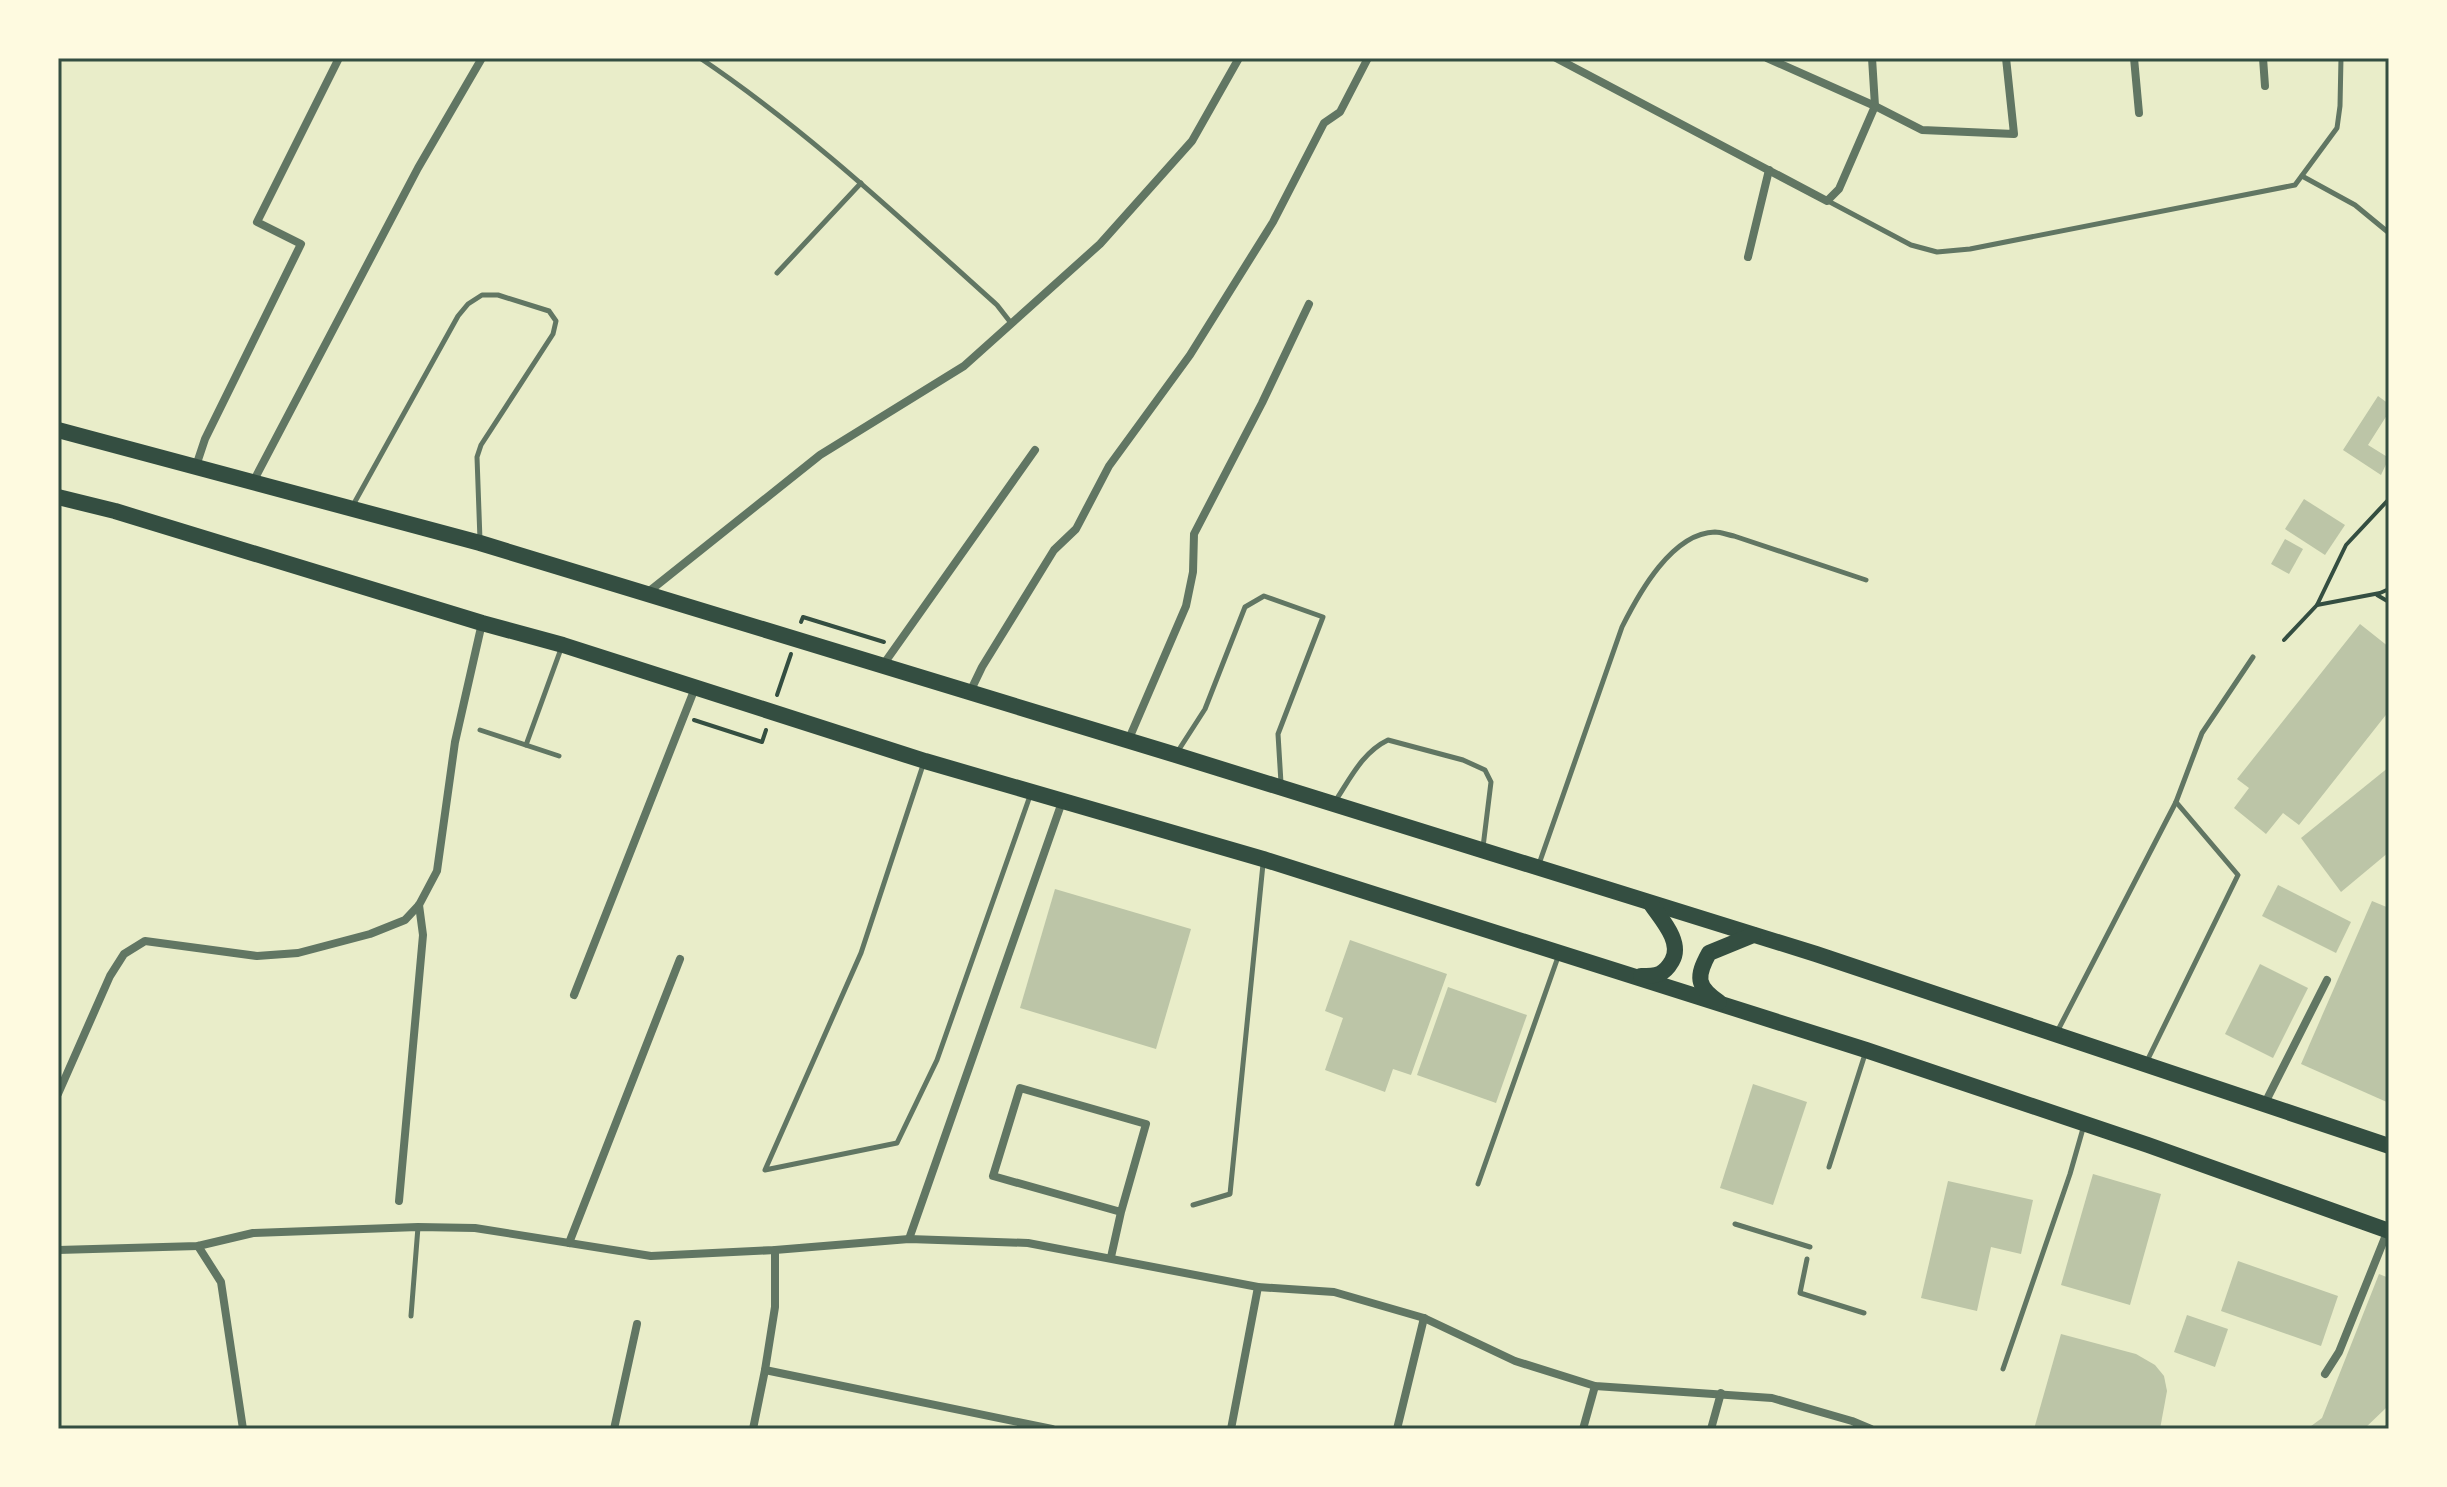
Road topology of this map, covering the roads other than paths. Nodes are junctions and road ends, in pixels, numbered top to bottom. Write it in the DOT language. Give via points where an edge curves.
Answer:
graph roads {
  1 [pos="339,58"];
  2 [pos="482,58"];
  3 [pos="700,58"];
  4 [pos="1239,58"];
  5 [pos="1368,58"];
  6 [pos="1556,58"];
  7 [pos="1767,58"];
  8 [pos="1872,58"];
  9 [pos="2006,58"];
  10 [pos="2134,58"];
  11 [pos="2263,58"];
  12 [pos="2341,58"];
  13 [pos="2265,86"];
  14 [pos="1875,106"];
  15 [pos="2139,113"];
  16 [pos="1769,170"];
  17 [pos="2302,176"];
  18 [pos="861,183"];
  19 [pos="1827,201"];
  20 [pos="2389,233"];
  21 [pos="1748,257"];
  22 [pos="777,273"];
  23 [pos="1309,304"];
  24 [pos="1011,323"];
  25 [pos="58,430"];
  26 [pos="1035,450"];
  27 [pos="196,466"];
  28 [pos="252,482"];
  29 [pos="58,497"];
  30 [pos="352,508"];
  31 [pos="480,543"];
  32 [pos="1866,580"];
  33 [pos="647,593"];
  34 [pos="482,623"];
  35 [pos="563,645"];
  36 [pos="2253,657"];
  37 [pos="882,665"];
  38 [pos="695,688"];
  39 [pos="970,693"];
  40 [pos="480,730"];
  41 [pos="1128,741"];
  42 [pos="526,745"];
  43 [pos="1176,755"];
  44 [pos="559,756"];
  45 [pos="925,761"];
  46 [pos="1281,788"];
  47 [pos="1031,792"];
  48 [pos="1062,802"];
  49 [pos="2176,802"];
  50 [pos="1333,804"];
  51 [pos="1483,851"];
  52 [pos="1263,859"];
  53 [pos="1537,868"];
  54 [pos="1651,904"];
  55 [pos="419,905"];
  56 [pos="1753,935"];
  57 [pos="1560,953"];
  58 [pos="680,959"];
  59 [pos="1628,976"];
  60 [pos="2327,980"];
  61 [pos="574,995"];
  62 [pos="1727,1007"];
  63 [pos="2057,1033"];
  64 [pos="1866,1050"];
  65 [pos="2146,1063"];
  66 [pos="58,1094"];
  67 [pos="2265,1103"];
  68 [pos="2084,1124"];
  69 [pos="2389,1146"];
  70 [pos="1829,1167"];
  71 [pos="1478,1184"];
  72 [pos="399,1201"];
  73 [pos="1193,1205"];
  74 [pos="1121,1212"];
  75 [pos="1735,1224"];
  76 [pos="418,1227"];
  77 [pos="2389,1231"];
  78 [pos="909,1239"];
  79 [pos="569,1243"];
  80 [pos="198,1246"];
  81 [pos="1810,1247"];
  82 [pos="58,1250"];
  83 [pos="775,1250"];
  84 [pos="1111,1257"];
  85 [pos="1807,1259"];
  86 [pos="1258,1287"];
  87 [pos="1864,1313"];
  88 [pos="411,1316"];
  89 [pos="1424,1318"];
  90 [pos="637,1324"];
  91 [pos="2003,1369"];
  92 [pos="765,1370"];
  93 [pos="2325,1374"];
  94 [pos="1595,1386"];
  95 [pos="1721,1393"];
  96 [pos="243,1429"];
  97 [pos="614,1429"];
  98 [pos="753,1429"];
  99 [pos="1052,1429"];
  100 [pos="1231,1429"];
  101 [pos="1397,1429"];
  102 [pos="1583,1429"];
  103 [pos="1711,1429"];
  104 [pos="1871,1429"];
  1 -- 27 [label="street" via="257,222 301,244"];
  2 -- 28 [label="street"];
  3 -- 18 [label="lane"];
  4 -- 24 [label="street" via="1192,141 1100,244"];
  5 -- 39 [label="street" via="1340,112 1324,123 1273,222 1190,355 1109,466 1076,529 1054,550"];
  6 -- 16 [label="street"];
  7 -- 14 [label="street"];
  8 -- 14 [label="street"];
  9 -- 14 [label="street" via="2014,134 1922,130"];
  10 -- 15 [label="street"];
  11 -- 13 [label="street"];
  12 -- 17 [label="lane" via="2337,128"];
  14 -- 19 [label="street" via="1839,189"];
  16 -- 19 [label="street"];
  16 -- 21 [label="street"];
  17 -- 19 [label="lane" via="2295,185 2272,191 1937,252 1911,245"];
  17 -- 20 [label="lane" via="2355,205"];
  18 -- 22 [label="lane"];
  18 -- 24 [label="lane"];
  23 -- 41 [label="street" via="1194,534 1186,606"];
  24 -- 33 [label="street" via="964,366 820,455"];
  25 -- 27 [label="highway"];
  26 -- 37 [label="street"];
  27 -- 28 [label="highway"];
  28 -- 30 [label="highway"];
  29 -- 34 [label="highway"];
  30 -- 31 [label="highway"];
  30 -- 31 [label="lane" via="458,316 482,295 498,295 549,311 556,321 553,334 481,445"];
  31 -- 33 [label="highway"];
  32 -- 53 [label="lane" via="1715,532 1678,548 1638,596 1622,627"];
  33 -- 37 [label="highway"];
  34 -- 35 [label="highway"];
  34 -- 55 [label="street" via="455,742 437,871"];
  35 -- 38 [label="highway"];
  35 -- 42 [label="lane"];
  36 -- 49 [label="lane" via="2202,733"];
  37 -- 39 [label="highway"];
  38 -- 45 [label="highway"];
  38 -- 61 [label="street"];
  39 -- 41 [label="highway"];
  40 -- 42 [label="lane"];
  41 -- 43 [label="highway"];
  42 -- 44 [label="lane"];
  43 -- 46 [label="highway"];
  43 -- 46 [label="lane" via="1205,709 1245,607 1264,596 1323,617 1278,734"];
  45 -- 47 [label="highway"];
  45 -- 47 [label="lane" via="861,953 765,1170 897,1143 937,1060"];
  46 -- 50 [label="highway"];
  47 -- 48 [label="highway"];
  48 -- 52 [label="highway"];
  48 -- 78 [label="street"];
  49 -- 63 [label="lane"];
  49 -- 65 [label="lane" via="2238,875"];
  50 -- 51 [label="highway"];
  50 -- 51 [label="lane" via="1364,756 1388,740 1463,760 1485,770 1491,782"];
  51 -- 53 [label="highway"];
  52 -- 57 [label="highway"];
  52 -- 73 [label="lane" via="1230,1194"];
  53 -- 54 [label="highway"];
  54 -- 56 [label="highway"];
  54 -- 59 [label="highway" via="1675,943 1675,955 1660,975"];
  55 -- 66 [label="street" via="405,920 370,934 298,953 257,956 145,941 124,954 110,976"];
  55 -- 72 [label="street" via="423,935"];
  56 -- 62 [label="highway" via="1709,953 1701,967 1704,992"];
  56 -- 63 [label="highway"];
  57 -- 59 [label="highway"];
  57 -- 71 [label="lane"];
  58 -- 79 [label="street"];
  59 -- 62 [label="highway"];
  60 -- 67 [label="street"];
  62 -- 64 [label="highway"];
  63 -- 65 [label="highway"];
  64 -- 68 [label="highway"];
  64 -- 70 [label="lane"];
  65 -- 67 [label="highway"];
  67 -- 69 [label="highway"];
  68 -- 77 [label="highway"];
  68 -- 91 [label="lane"];
  74 -- 74 [label="street" via="1146,1124 1020,1088 993,1176"];
  74 -- 84 [label="street"];
  75 -- 81 [label="lane"];
  76 -- 79 [label="street" via="475,1228"];
  76 -- 80 [label="street" via="253,1233"];
  76 -- 88 [label="lane"];
  77 -- 93 [label="street"];
  78 -- 83 [label="street"];
  78 -- 84 [label="street" via="1028,1243"];
  79 -- 83 [label="street" via="651,1256"];
  80 -- 82 [label="street"];
  80 -- 96 [label="street" via="221,1282"];
  83 -- 92 [label="street" via="775,1307"];
  84 -- 86 [label="street"];
  85 -- 87 [label="lane" via="1800,1293"];
  86 -- 89 [label="street" via="1334,1292"];
  86 -- 100 [label="street"];
  89 -- 94 [label="street" via="1515,1361"];
  89 -- 101 [label="street"];
  90 -- 97 [label="street"];
  92 -- 98 [label="street"];
  92 -- 99 [label="street"];
  94 -- 95 [label="street"];
  94 -- 102 [label="street"];
  95 -- 103 [label="street"];
  95 -- 104 [label="street" via="1772,1398"];
}
